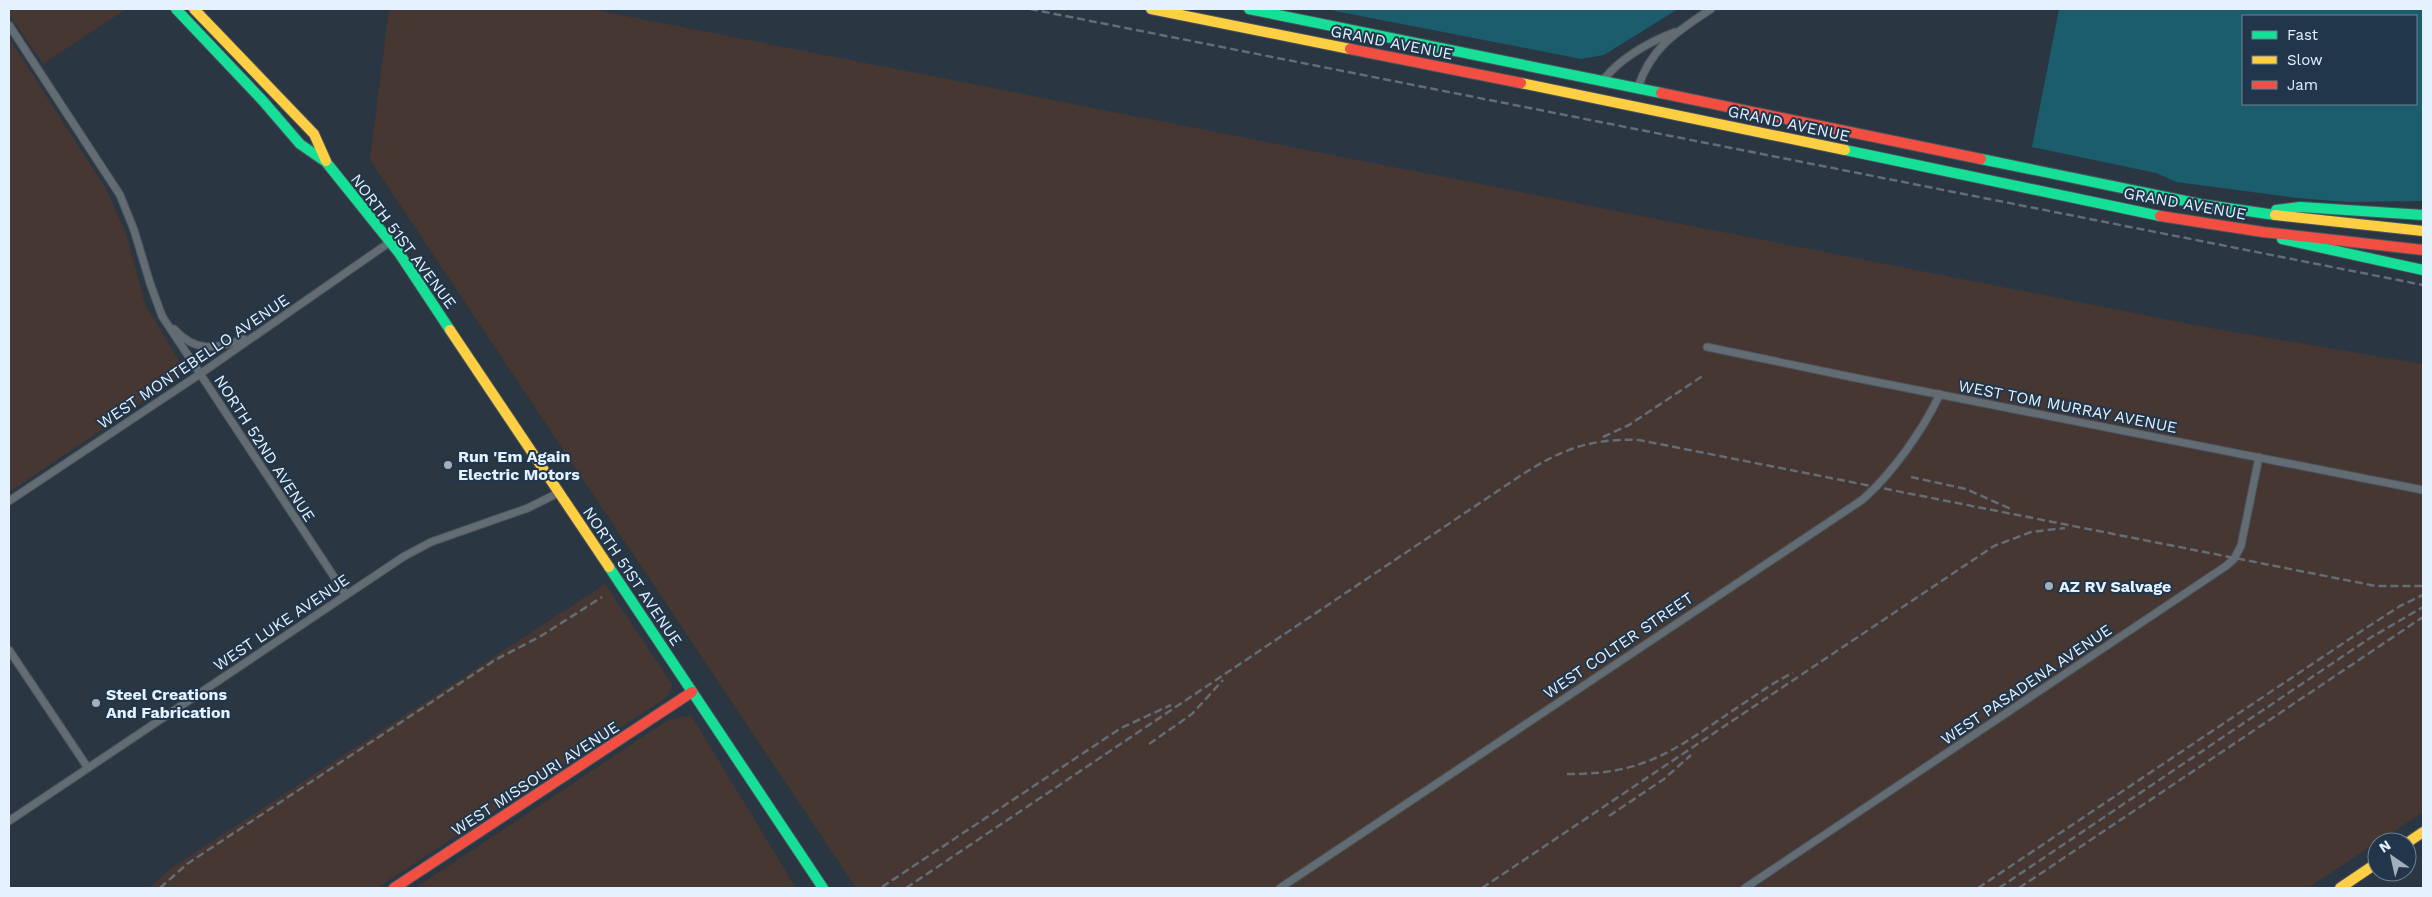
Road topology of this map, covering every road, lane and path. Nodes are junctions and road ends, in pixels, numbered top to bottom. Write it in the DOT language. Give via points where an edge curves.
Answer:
graph roads {
  1 [pos="176,9"];
  2 [pos="194,9"];
  3 [pos="1151,9"];
  4 [pos="1249,9"];
  5 [pos="1711,9"];
  6 [pos="9,25"];
  7 [pos="1678,31"];
  8 [pos="1603,80"];
  9 [pos="1536,86"];
  10 [pos="1638,88"];
  11 [pos="326,162"];
  12 [pos="2261,213"];
  13 [pos="2423,215"];
  14 [pos="2423,231"];
  15 [pos="2263,232"];
  16 [pos="390,242"];
  17 [pos="2423,250"];
  18 [pos="2423,270"];
  19 [pos="162,316"];
  20 [pos="252,337"];
  21 [pos="1707,347"];
  22 [pos="200,374"];
  23 [pos="1940,394"];
  24 [pos="2259,458"];
  25 [pos="2423,490"];
  26 [pos="560,492"];
  27 [pos="9,501"];
  28 [pos="346,595"];
  29 [pos="9,650"];
  30 [pos="692,692"];
  31 [pos="88,768"];
  32 [pos="9,821"];
  33 [pos="2367,870"];
  34 [pos="394,888"];
  35 [pos="823,888"];
  36 [pos="1280,888"];
  37 [pos="1745,888"];
  38 [pos="2340,888"];
  1 -- 11 [label="main road, NORTH 51ST AVENUE" via="300,144"];
  2 -- 11 [label="main road, NORTH 51ST AVENUE" via="314,134"];
  3 -- 9 [label="main road, GRAND AVENUE"];
  4 -- 8 [label="main road, GRAND AVENUE"];
  5 -- 7 [label="street"];
  6 -- 19 [label="street, NORTH 52ND AVENUE" via="120,195"];
  7 -- 8 [label="street" via="1657,39 1613,68"];
  7 -- 10 [label="street" via="1648,62"];
  8 -- 10 [label="main road, GRAND AVENUE"];
  9 -- 10 [label="main road" via="1556,82 1623,95 1632,94"];
  9 -- 15 [label="main road, GRAND AVENUE" via="2117,207"];
  10 -- 12 [label="main road, GRAND AVENUE" via="2060,176"];
  11 -- 16 [label="main road, NORTH 51ST AVENUE"];
  12 -- 13 [label="main road" via="2300,207"];
  12 -- 14 [label="main road, GRAND AVENUE"];
  15 -- 17 [label="main road, GRAND AVENUE"];
  15 -- 18 [label="main road" via="2297,244"];
  16 -- 20 [label="street, WEST MONTEBELLO AVENUE"];
  16 -- 26 [label="main road, NORTH 51ST AVENUE"];
  19 -- 20 [label="street, NORTH 52ND AVENUE" via="180,336 207,348"];
  19 -- 22 [label="street, NORTH 52ND AVENUE"];
  20 -- 22 [label="street, WEST MONTEBELLO AVENUE"];
  21 -- 23 [label="street, WEST TOM MURRAY AVENUE"];
  22 -- 27 [label="street, WEST MONTEBELLO AVENUE"];
  22 -- 28 [label="street, NORTH 52ND AVENUE"];
  23 -- 24 [label="street, WEST TOM MURRAY AVENUE"];
  23 -- 36 [label="street, WEST COLTER STREET" via="1909,444 1876,488 1862,500"];
  24 -- 25 [label="street, WEST TOM MURRAY AVENUE"];
  24 -- 37 [label="street, WEST PASADENA AVENUE" via="2241,546 2226,566"];
  26 -- 28 [label="street, WEST LUKE AVENUE" via="528,508 420,547"];
  26 -- 30 [label="main road, NORTH 51ST AVENUE"];
  28 -- 31 [label="street, WEST LUKE AVENUE"];
  29 -- 31 [label="street"];
  30 -- 34 [label="main road, WEST MISSOURI AVENUE"];
  30 -- 35 [label="main road, NORTH 51ST AVENUE"];
  31 -- 32 [label="street, WEST LUKE AVENUE"];
  33 -- 38 [label="main road"];
}
